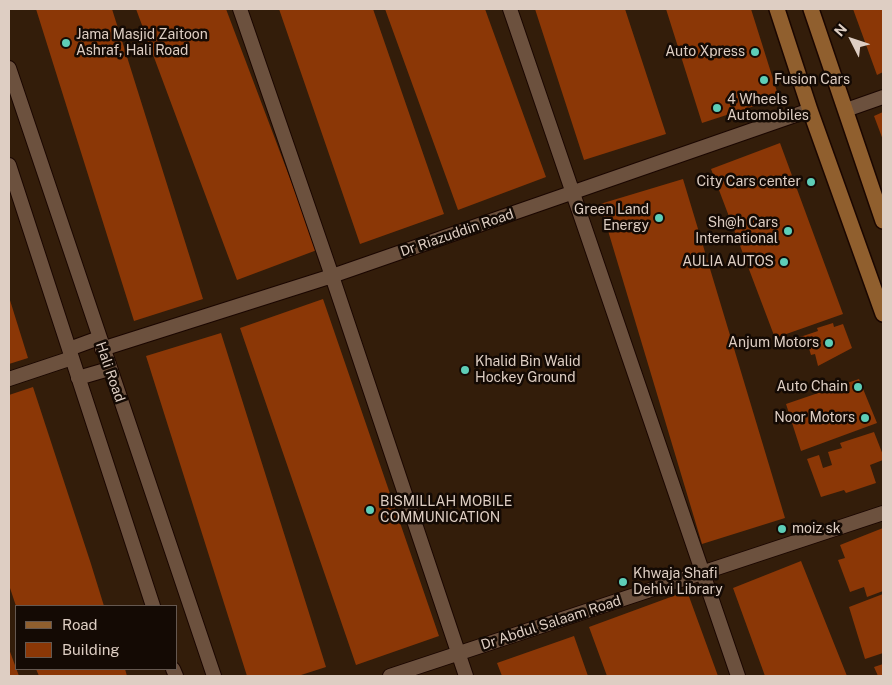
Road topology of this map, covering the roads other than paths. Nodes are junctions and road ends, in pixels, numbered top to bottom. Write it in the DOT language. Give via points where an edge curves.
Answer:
graph roads {
  1 [pos="240,9"];
  2 [pos="510,9"];
  3 [pos="777,9"];
  4 [pos="811,9"];
  5 [pos="9,68"];
  6 [pos="883,97"];
  7 [pos="810,110"];
  8 [pos="846,110"];
  9 [pos="9,165"];
  10 [pos="574,192"];
  11 [pos="883,221"];
  12 [pos="332,276"];
  13 [pos="883,314"];
  14 [pos="101,344"];
  15 [pos="71,353"];
  16 [pos="109,369"];
  17 [pos="9,378"];
  18 [pos="78,378"];
  19 [pos="883,513"];
  20 [pos="702,573"];
  21 [pos="153,605"];
  22 [pos="458,654"];
  23 [pos="214,676"];
  24 [pos="390,676"];
  25 [pos="466,676"];
  26 [pos="738,676"];
  1 -- 12 [label="street"];
  2 -- 10 [label="street"];
  3 -- 7 [label="main road"];
  4 -- 8 [label="main road"];
  5 -- 14 [label="street, Hali Road"];
  6 -- 8 [label="street"];
  7 -- 10 [label="street, Dr Riazuddin Road"];
  7 -- 13 [label="main road"];
  8 -- 11 [label="main road"];
  9 -- 15 [label="street"];
  10 -- 12 [label="street, Dr Riazuddin Road"];
  10 -- 20 [label="street"];
  12 -- 14 [label="street, Dr Riazuddin Road"];
  12 -- 22 [label="street"];
  14 -- 15 [label="street, Dr Riazuddin Road"];
  14 -- 16 [label="street, Hali Road"];
  15 -- 17 [label="street"];
  15 -- 18 [label="street"];
  16 -- 18 [label="street"];
  16 -- 23 [label="street, Hali Road"];
  18 -- 21 [label="street"];
  19 -- 20 [label="street, Dr Abdul Salaam Road"];
  20 -- 22 [label="street, Dr Abdul Salaam Road"];
  20 -- 26 [label="street"];
  22 -- 24 [label="street, Dr Abdul Salaam Road"];
  22 -- 25 [label="street"];
}
